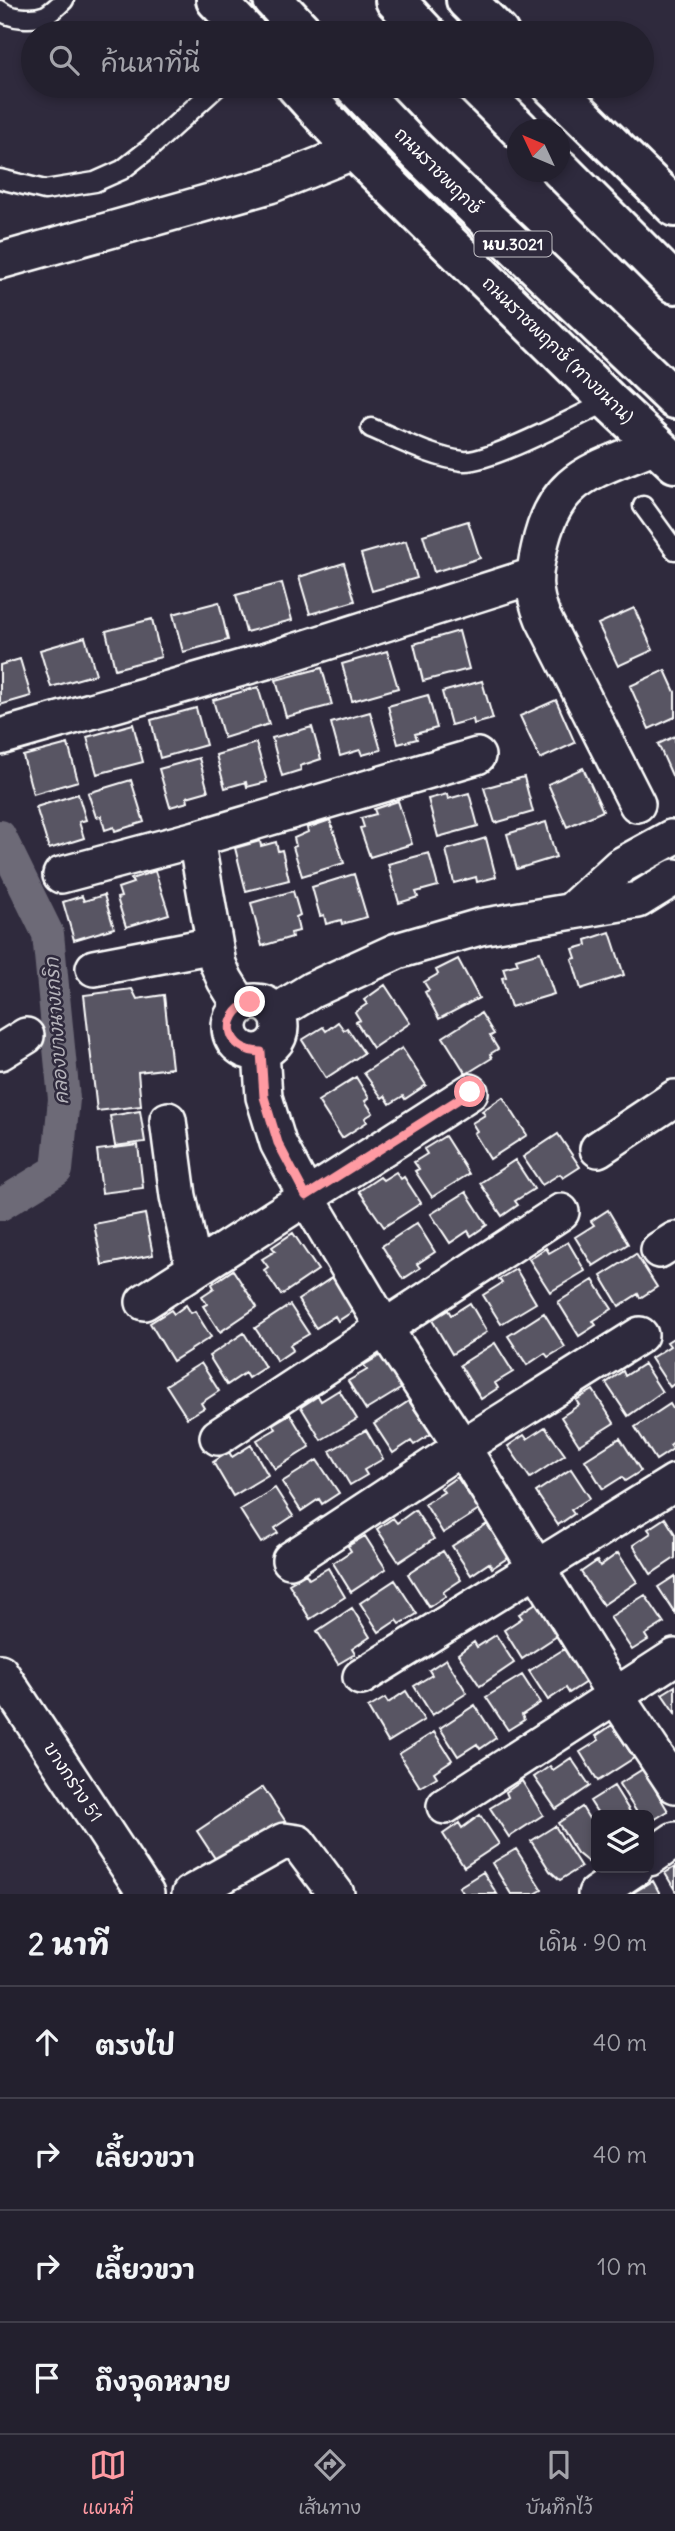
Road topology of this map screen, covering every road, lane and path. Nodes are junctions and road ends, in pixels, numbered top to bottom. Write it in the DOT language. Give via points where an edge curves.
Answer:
graph roads {
  1 [pos="64,0"];
  2 [pos="216,0"];
  3 [pos="273,0"];
  4 [pos="395,0"];
  5 [pos="466,0"];
  6 [pos="0,10"];
  7 [pos="236,21"];
  8 [pos="293,21"];
  9 [pos="415,21"];
  10 [pos="487,21"];
  11 [pos="205,98"];
  12 [pos="307,98"];
  13 [pos="365,98"];
  14 [pos="488,98"];
  15 [pos="564,98"];
  16 [pos="509,119"];
  17 [pos="355,151"];
  18 [pos="0,179"];
  19 [pos="570,180"];
  20 [pos="675,207"];
  21 [pos="0,261"];
  22 [pos="675,284"];
  23 [pos="675,399"];
  24 [pos="609,401"];
  25 [pos="371,428"];
  26 [pos="665,454"];
  27 [pos="643,506"];
  28 [pos="675,550"];
  29 [pos="533,576"];
  30 [pos="0,737"];
  31 [pos="477,756"];
  32 [pos="637,804"];
  33 [pos="196,839"];
  34 [pos="674,847"];
  35 [pos="61,875"];
  36 [pos="675,877"];
  37 [pos="572,910"];
  38 [pos="214,945"];
  39 [pos="94,968"];
  40 [pos="241,1006"];
  41 [pos="276,1012"];
  42 [pos="261,1052"];
  43 [pos="470,1092"];
  44 [pos="675,1098"];
  45 [pos="167,1120"];
  46 [pos="598,1149"];
  47 [pos="306,1196"];
  48 [pos="561,1212"];
  49 [pos="194,1269"];
  50 [pos="144,1302"];
  51 [pos="384,1329"];
  52 [pos="640,1335"];
  53 [pos="218,1437"];
  54 [pos="462,1447"];
  55 [pos="675,1482"];
  56 [pos="290,1560"];
  57 [pos="536,1569"];
  58 [pos="675,1657"];
  59 [pos="0,1672"];
  60 [pos="361,1676"];
  61 [pos="615,1695"];
  62 [pos="675,1785"];
  63 [pos="445,1806"];
  64 [pos="675,1840"];
  65 [pos="654,1855"];
  66 [pos="628,1873"];
  67 [pos="146,1894"];
  68 [pos="190,1894"];
  69 [pos="336,1894"];
  70 [pos="596,1894"];
  1 -- 6 [label="lane" via="43,16 17,17"];
  2 -- 7 [label="main road"];
  3 -- 8 [label="main road"];
  4 -- 9 [label="main road"];
  5 -- 10 [label="main road"];
  11 -- 18 [label="lane" via="122,170 95,182 45,190"];
  12 -- 17 [label="main road, ถนนราชพฤกษ์ (ทางขนาน) / นบ.3021"];
  13 -- 23 [label="main road, ถนนราชพฤกษ์ / นบ.3021"];
  14 -- 16 [label="main road"];
  15 -- 20 [label="main road"];
  17 -- 21 [label="street" via="270,185"];
  17 -- 24 [label="main road, ถนนราชพฤกษ์ (ทางขนาน) / นบ.3021"];
  19 -- 22 [label="main road"];
  24 -- 25 [label="lane" via="507,448 466,461 439,456"];
  24 -- 26 [label="main road, ถนนราชพฤกษ์ (ทางขนาน) / นบ.3021"];
  26 -- 29 [label="street" via="586,475 566,489 552,505"];
  27 -- 28 [label="lane"];
  29 -- 30 [label="street" via="278,657"];
  29 -- 32 [label="street" via="543,618"];
  31 -- 33 [label="street"];
  33 -- 35 [label="street"];
  33 -- 38 [label="street"];
  34 -- 37 [label="street" via="620,866"];
  36 -- 37 [label="street" via="638,900"];
  37 -- 41 [label="street" via="480,927 397,951"];
  38 -- 39 [label="street"];
  38 -- 40 [label="street" via="225,980"];
  40 -- 41 [label="street" via="260,1002"];
  40 -- 42 [label="street" via="230,1023 234,1042"];
  41 -- 42 [label="street" via="280,1031"];
  42 -- 47 [label="street" via="264,1097 278,1143"];
  43 -- 47 [label="street"];
  44 -- 46 [label="street"];
  45 -- 49 [label="street"];
  47 -- 49 [label="street"];
  47 -- 51 [label="street"];
  48 -- 51 [label="street"];
  49 -- 50 [label="street"];
  51 -- 53 [label="street"];
  51 -- 54 [label="street"];
  52 -- 54 [label="street"];
  54 -- 56 [label="street"];
  54 -- 57 [label="street"];
  55 -- 57 [label="street"];
  57 -- 60 [label="street"];
  57 -- 61 [label="street"];
  58 -- 61 [label="street"];
  59 -- 67 [label="street, บางกร่าง 51"];
  61 -- 62 [label="street"];
  61 -- 63 [label="street"];
  64 -- 65 [label="street"];
  66 -- 70 [label="street"];
  68 -- 69 [label="street" via="284,1842 298,1843"];
}
